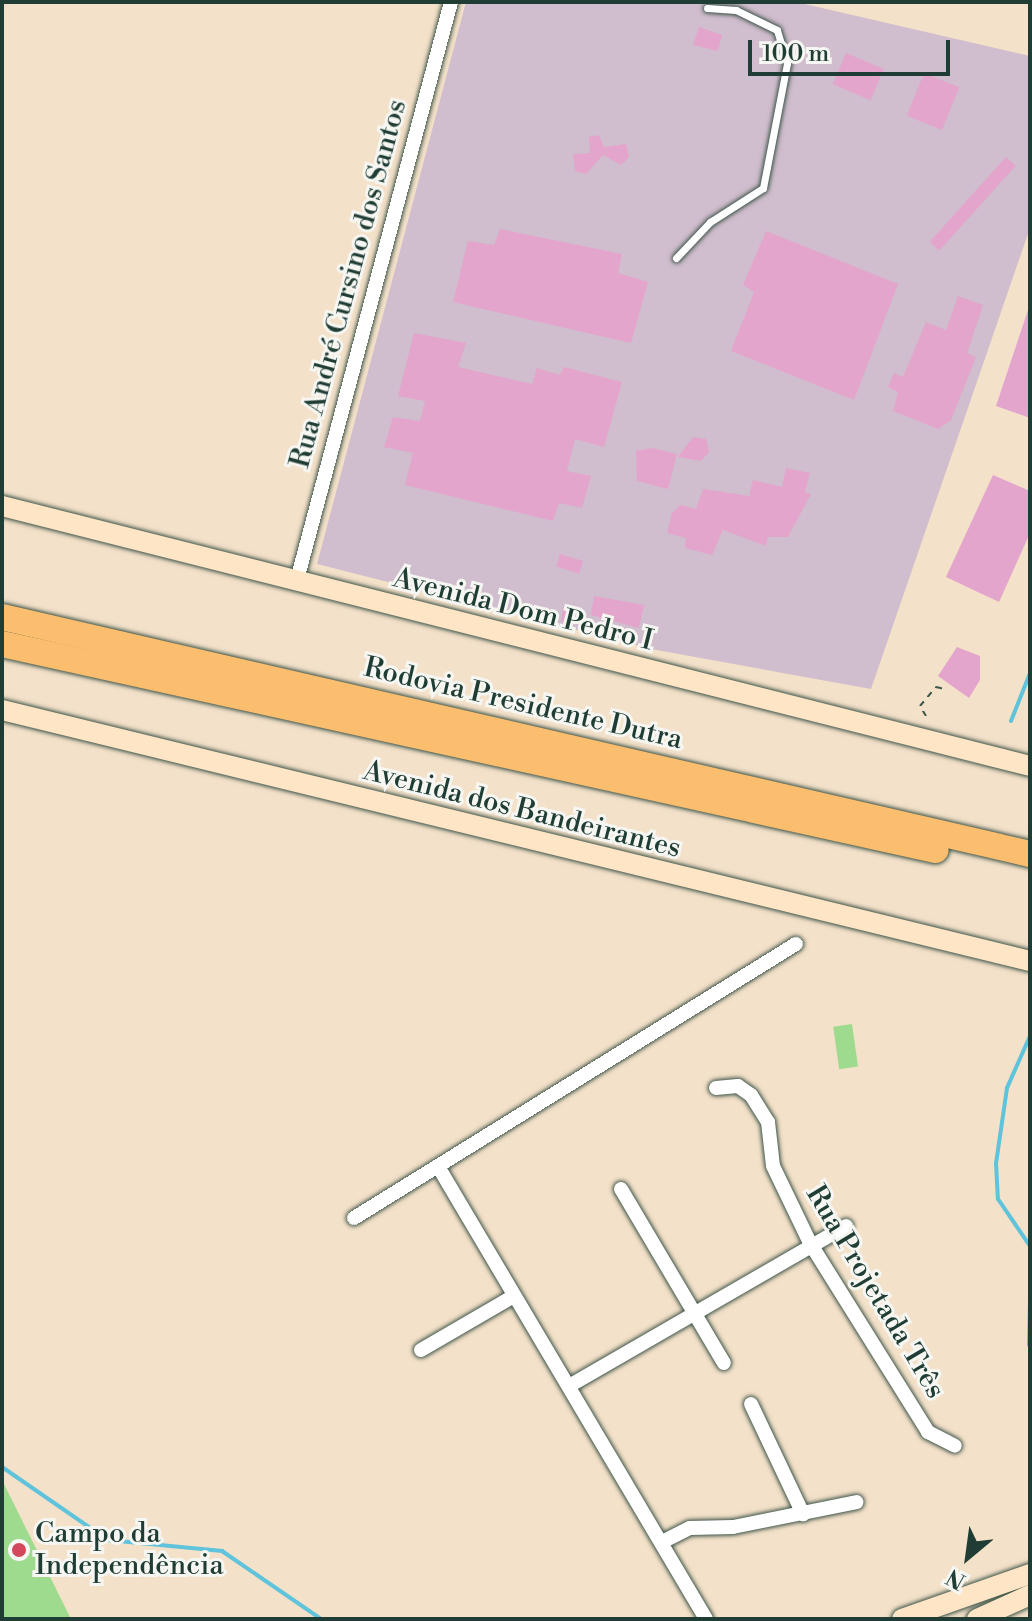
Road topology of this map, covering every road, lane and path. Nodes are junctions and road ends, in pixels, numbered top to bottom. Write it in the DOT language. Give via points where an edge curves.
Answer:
graph roads {
  1 [pos="451,2"];
  2 [pos="707,8"];
  3 [pos="676,258"];
  4 [pos="2,506"];
  5 [pos="297,580"];
  6 [pos="2,617"];
  7 [pos="2,644"];
  8 [pos="945,689"];
  9 [pos="2,710"];
  10 [pos="926,716"];
  11 [pos="1030,766"];
  12 [pos="1030,854"];
  13 [pos="1030,872"];
  14 [pos="796,944"];
  15 [pos="1030,961"];
  16 [pos="716,1088"];
  17 [pos="439,1168"];
  18 [pos="621,1189"];
  19 [pos="354,1218"];
  20 [pos="846,1226"];
  21 [pos="810,1243"];
  22 [pos="512,1297"];
  23 [pos="692,1311"];
  24 [pos="421,1350"];
  25 [pos="724,1363"];
  26 [pos="569,1386"];
  27 [pos="751,1404"];
  28 [pos="955,1446"];
  29 [pos="857,1502"];
  30 [pos="803,1514"];
  31 [pos="662,1542"];
  32 [pos="1030,1574"];
  33 [pos="1030,1595"];
  34 [pos="706,1619"];
  35 [pos="902,1619"];
  36 [pos="977,1619"];
  1 -- 5 [label="street, Rua André Cursino dos Santos"];
  2 -- 3 [label="lane" via="736,10 777,30 787,63 763,188 710,222"];
  4 -- 5 [label="main road, Avenida Dom Pedro I"];
  5 -- 11 [label="main road, Avenida Dom Pedro I"];
  6 -- 12 [label="highway, Rodovia Presidente Dutra"];
  7 -- 13 [label="highway, Rodovia Presidente Dutra"];
  8 -- 10 [label="path" via="936,687 920,706"];
  9 -- 15 [label="main road, Avenida dos Bandeirantes"];
  14 -- 17 [label="street"];
  16 -- 21 [label="street, Rua Projetada Três" via="745,1090 768,1122 773,1166"];
  17 -- 19 [label="street"];
  17 -- 22 [label="street"];
  18 -- 23 [label="street"];
  20 -- 21 [label="street"];
  21 -- 23 [label="street"];
  21 -- 28 [label="street, Rua Projetada Três" via="928,1432"];
  22 -- 24 [label="street"];
  22 -- 26 [label="street"];
  23 -- 25 [label="street"];
  23 -- 26 [label="street"];
  26 -- 31 [label="street"];
  27 -- 30 [label="street"];
  29 -- 30 [label="street"];
  30 -- 31 [label="street" via="690,1528"];
  31 -- 34 [label="street"];
  32 -- 35 [label="main road"];
  33 -- 36 [label="main road"];
}
